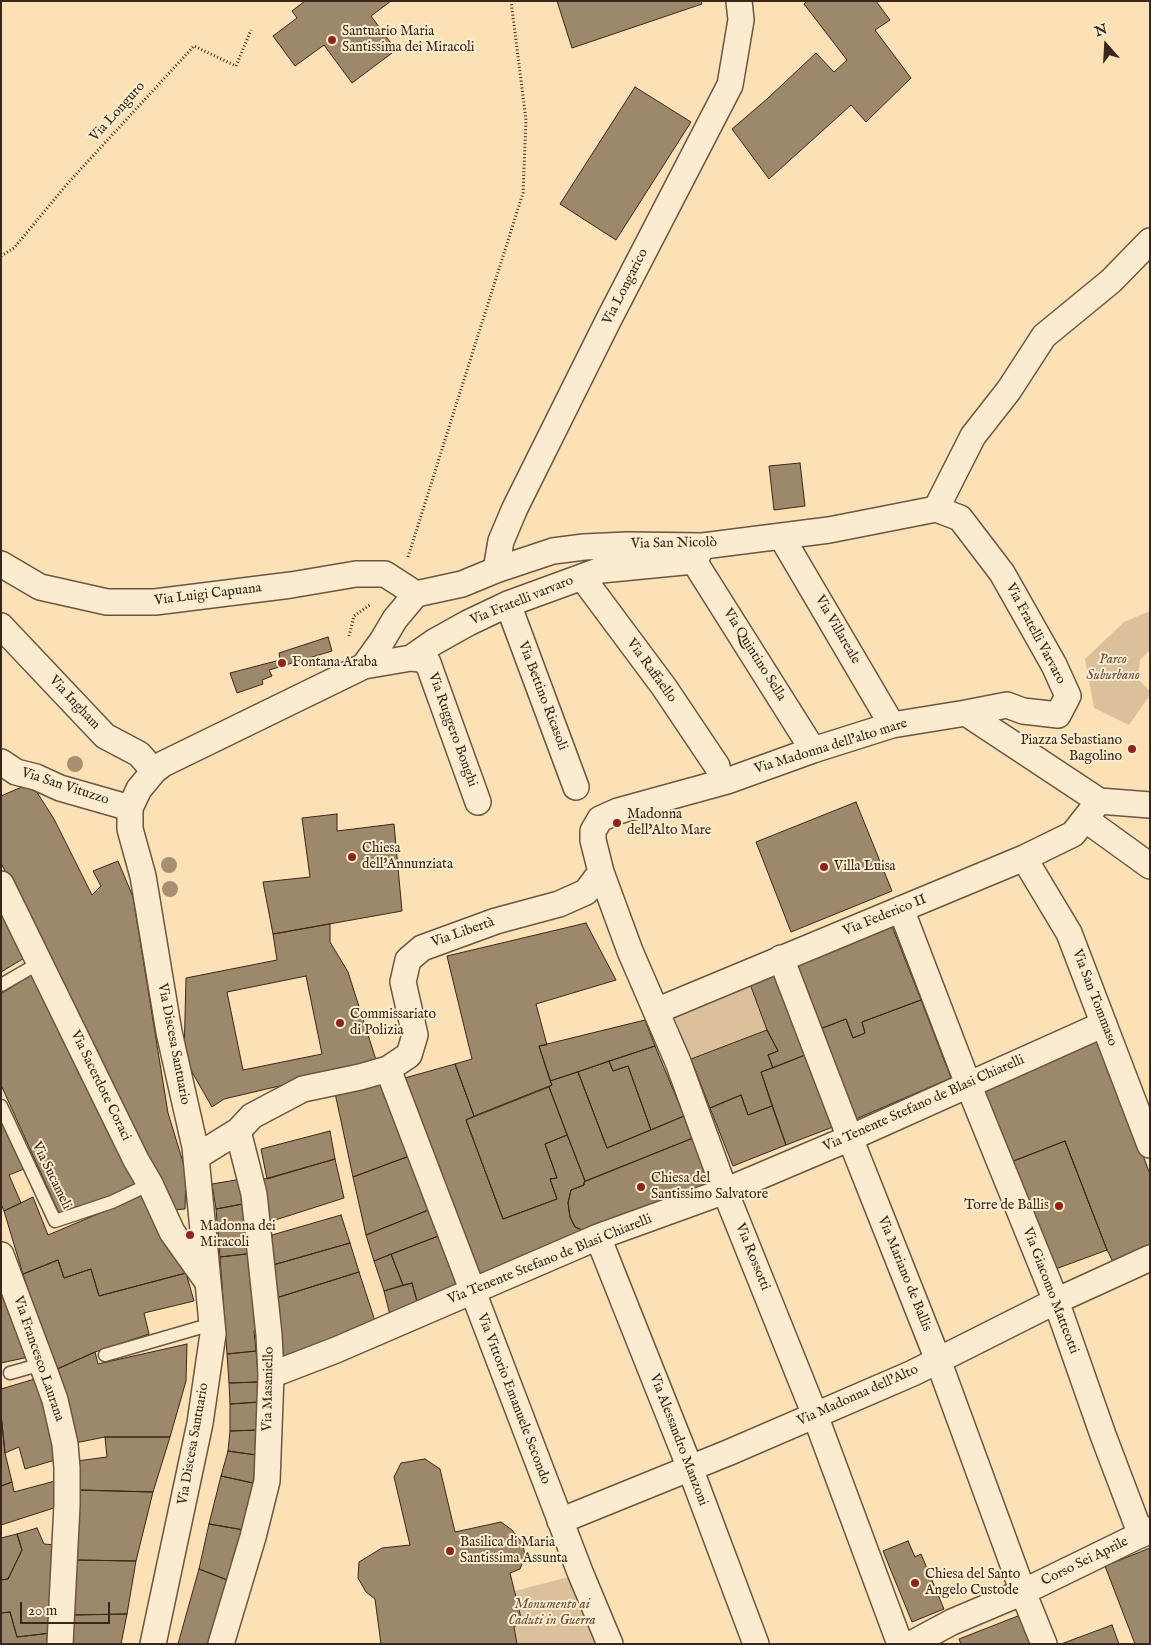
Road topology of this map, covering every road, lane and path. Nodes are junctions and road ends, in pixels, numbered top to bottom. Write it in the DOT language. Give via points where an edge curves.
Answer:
graph roads {
  1 [pos="511,1"];
  2 [pos="739,1"];
  3 [pos="251,30"];
  4 [pos="1150,241"];
  5 [pos="1,256"];
  6 [pos="936,509"];
  7 [pos="781,536"];
  8 [pos="699,553"];
  9 [pos="1,564"];
  10 [pos="496,570"];
  11 [pos="582,577"];
  12 [pos="408,589"];
  13 [pos="508,604"];
  14 [pos="1,626"];
  15 [pos="411,658"];
  16 [pos="364,666"];
  17 [pos="966,713"];
  18 [pos="892,725"];
  19 [pos="813,750"];
  20 [pos="6,771"];
  21 [pos="154,771"];
  22 [pos="722,773"];
  23 [pos="576,787"];
  24 [pos="478,802"];
  25 [pos="1150,805"];
  26 [pos="130,808"];
  27 [pos="1092,810"];
  28 [pos="1024,858"];
  29 [pos="1150,866"];
  30 [pos="601,872"];
  31 [pos="1,884"];
  32 [pos="901,909"];
  33 [pos="781,958"];
  34 [pos="39,963"];
  35 [pos="1,985"];
  36 [pos="656,1011"];
  37 [pos="1104,1024"];
  38 [pos="388,1069"];
  39 [pos="968,1084"];
  40 [pos="1,1106"];
  41 [pos="238,1131"];
  42 [pos="850,1138"];
  43 [pos="1150,1145"];
  44 [pos="196,1157"];
  45 [pos="150,1184"];
  46 [pos="725,1191"];
  47 [pos="598,1237"];
  48 [pos="1,1255"];
  49 [pos="1150,1258"];
  50 [pos="208,1283"];
  51 [pos="472,1292"];
  52 [pos="1056,1301"];
  53 [pos="212,1324"];
  54 [pos="105,1355"];
  55 [pos="938,1360"];
  56 [pos="42,1364"];
  57 [pos="10,1373"];
  58 [pos="271,1375"];
  59 [pos="815,1415"];
  60 [pos="690,1468"];
  61 [pos="560,1521"];
  62 [pos="1145,1532"];
  63 [pos="1023,1592"];
  64 [pos="60,1644"];
  65 [pos="153,1644"];
  66 [pos="221,1644"];
  67 [pos="610,1644"];
  68 [pos="756,1644"];
  69 [pos="900,1644"];
  70 [pos="911,1644"];
  71 [pos="1044,1644"];
  1 -- 12 [label="path" via="526,120 523,193"];
  2 -- 10 [label="street, Via Longarico" via="741,20 730,85 515,508 501,541"];
  3 -- 5 [label="path, Via Longuro" via="236,66 194,46 68,183 14,248"];
  4 -- 6 [label="street" via="1111,281 1044,336 1009,390 973,436"];
  6 -- 7 [label="street, Via San Nicolò"];
  6 -- 17 [label="street, Via Fratelli Varvaro" via="960,518 1002,573 1068,696 1058,715 1023,711 1007,705"];
  7 -- 8 [label="street, Via San Nicolò"];
  7 -- 18 [label="street, Via Villareale"];
  8 -- 10 [label="street, Via San Nicolò" via="627,545 584,547 553,551"];
  8 -- 11 [label="street, Via Fratelli varvaro" via="601,570"];
  8 -- 19 [label="street, Via Quintino Sella"];
  9 -- 12 [label="street, Via Luigi Capuana" via="40,587 107,602 155,602 356,574 385,574"];
  10 -- 12 [label="street, Via San Nicolò" via="462,584"];
  11 -- 13 [label="street, Via Fratelli varvaro"];
  11 -- 22 [label="street, Via Raffaello" via="664,687"];
  12 -- 16 [label="street" via="395,619"];
  13 -- 15 [label="street, Via Fratelli varvaro" via="468,623"];
  13 -- 23 [label="street, Via Bettino Ricasoli"];
  14 -- 21 [label="street, Via Ingham" via="105,736 139,754"];
  15 -- 16 [label="street"];
  15 -- 24 [label="street, Via Ruggero Bonghi" via="428,662"];
  16 -- 21 [label="street"];
  17 -- 18 [label="street, Via Madonna dell'alto mare"];
  17 -- 27 [label="street"];
  18 -- 19 [label="street, Via Madonna dell'alto mare"];
  19 -- 22 [label="street, Via Madonna dell'alto mare"];
  20 -- 26 [label="street, Via San Vituzzo" via="36,777 60,788"];
  21 -- 26 [label="street" via="139,789"];
  22 -- 30 [label="street, Via Madonna dell'alto mare" via="600,819 593,831 593,840"];
  25 -- 27 [label="street"];
  26 -- 44 [label="street, Via Discesa Santuario" via="130,829 143,876 169,1032"];
  27 -- 28 [label="street, Via Federico II" via="1074,834"];
  27 -- 29 [label="street"];
  28 -- 32 [label="street, Via Federico II"];
  28 -- 37 [label="street, Via San Tommaso" via="1069,933"];
  30 -- 36 [label="street, Via Rossotti"];
  30 -- 38 [label="street, Via Libertà" via="586,892 559,904 496,921 422,948 408,960 403,982 415,1035 409,1055"];
  31 -- 34 [label="street, Via Sacerdote Coraci"];
  32 -- 33 [label="street, Via Federico II"];
  32 -- 39 [label="street, Via Giacomo Matteotti"];
  33 -- 36 [label="street, Via Federico II"];
  33 -- 42 [label="street, Via Mariano de Ballis"];
  34 -- 35 [label="lane"];
  34 -- 45 [label="street, Via Sacerdote Coraci"];
  36 -- 46 [label="street, Via Rossotti"];
  37 -- 39 [label="street, Via Tenente Stefano de Blasi Chiarelli"];
  37 -- 43 [label="street, Via San Tommaso"];
  38 -- 41 [label="street, Via Libertà" via="303,1089 252,1116"];
  38 -- 51 [label="street, Via Vittorio Emanuele Secondo"];
  39 -- 42 [label="street, Via Tenente Stefano de Blasi Chiarelli"];
  39 -- 52 [label="street, Via Giacomo Matteotti"];
  40 -- 45 [label="lane, Via Sucameli" via="55,1221 112,1202"];
  41 -- 44 [label="street, Via Libertà"];
  41 -- 58 [label="street, Via Masaniello" via="254,1194"];
  42 -- 46 [label="street, Via Tenente Stefano de Blasi Chiarelli"];
  42 -- 55 [label="street, Via Mariano de Ballis"];
  44 -- 50 [label="street, Via Discesa Santuario"];
  45 -- 50 [label="street, Via Sacerdote Coraci" via="172,1232"];
  46 -- 47 [label="street, Via Tenente Stefano de Blasi Chiarelli"];
  46 -- 59 [label="street, Via Rossotti"];
  47 -- 51 [label="street, Via Tenente Stefano de Blasi Chiarelli"];
  47 -- 60 [label="street, Via Alessandro Manzoni"];
  48 -- 56 [label="street, Via Francesco Laurana"];
  49 -- 52 [label="street, Via Madonna dell'Alto"];
  50 -- 53 [label="street, Via Discesa Santuario"];
  51 -- 58 [label="street, Via Tenente Stefano de Blasi Chiarelli"];
  51 -- 61 [label="street, Via Vittorio Emanuele Secondo"];
  52 -- 55 [label="street, Via Madonna dell'Alto"];
  52 -- 62 [label="street, Via Giacomo Matteotti" via="1103,1435"];
  53 -- 54 [label="lane"];
  53 -- 65 [label="street, Via Discesa Santuario" via="200,1423"];
  55 -- 59 [label="street, Via Madonna dell'Alto"];
  55 -- 63 [label="street, Via Mariano de Ballis"];
  56 -- 57 [label="lane"];
  56 -- 64 [label="street, Via Francesco Laurana" via="55,1400 67,1468"];
  58 -- 66 [label="street, Via Masaniello" via="266,1481"];
  59 -- 60 [label="street, Via Madonna dell'Alto"];
  59 -- 69 [label="street, Via Rossotti"];
  60 -- 61 [label="street, Via Madonna dell'Alto"];
  60 -- 68 [label="street, Via Alessandro Manzoni"];
  61 -- 67 [label="street, Via Vittorio Emanuele Secondo"];
  62 -- 63 [label="street, Corso Sei Aprile"];
  63 -- 70 [label="street, Corso Sei Aprile" via="952,1622"];
  63 -- 71 [label="street, Via Mariano de Ballis"];
}
